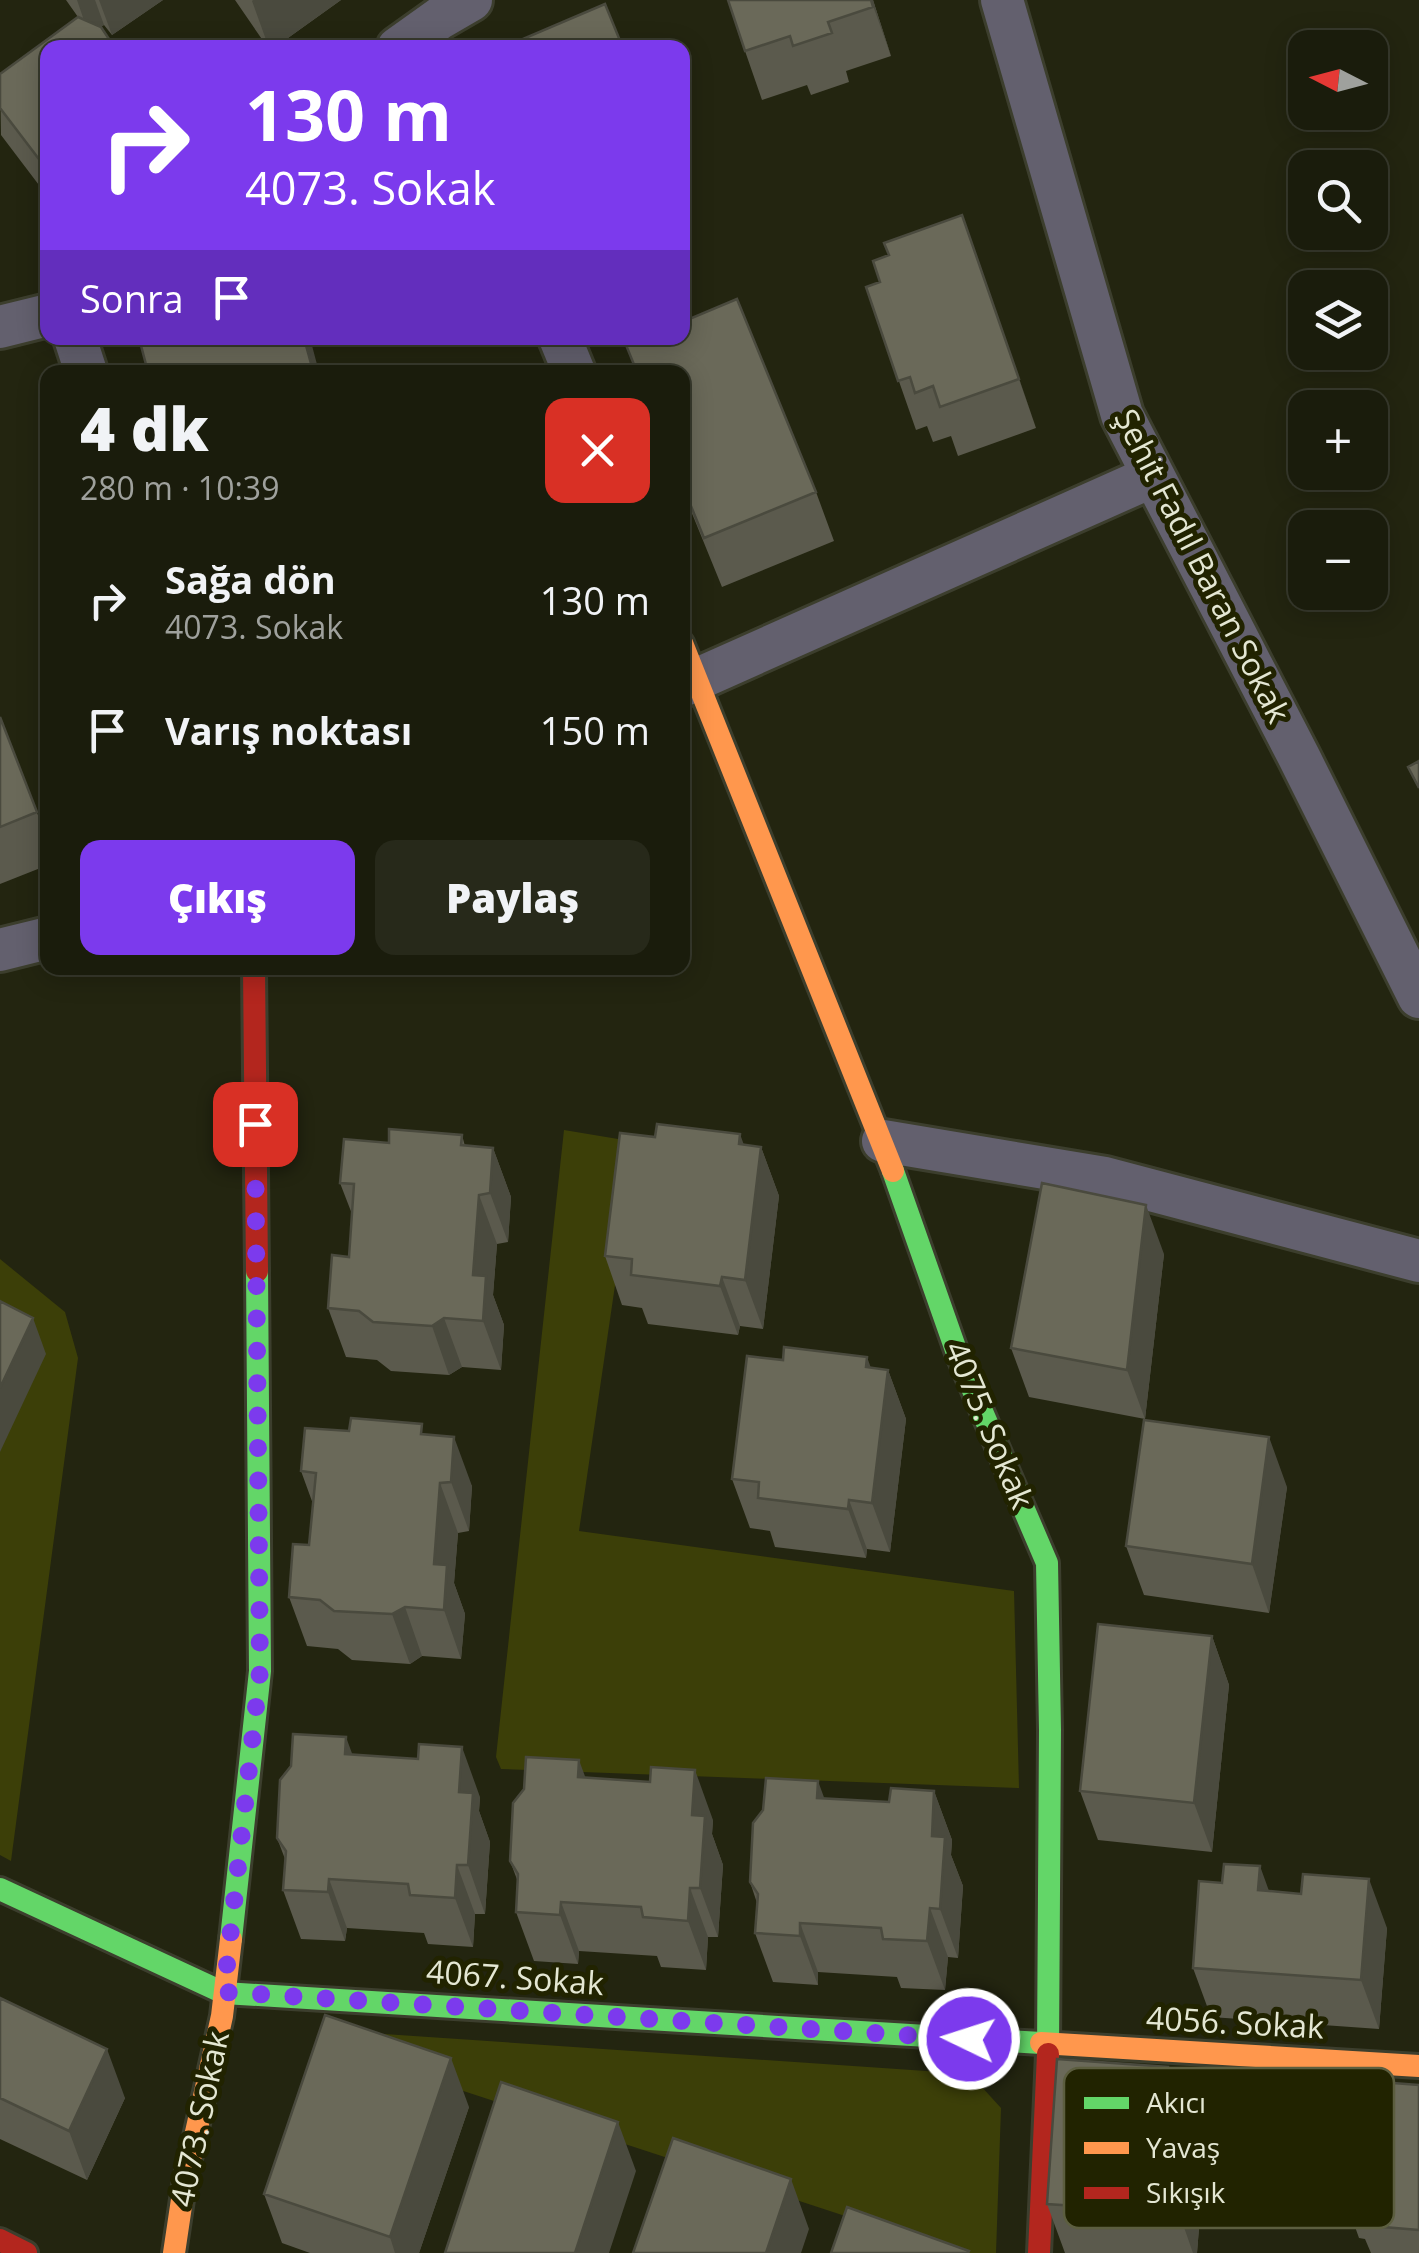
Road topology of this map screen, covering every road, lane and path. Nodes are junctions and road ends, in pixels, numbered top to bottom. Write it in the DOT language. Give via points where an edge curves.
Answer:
graph roads {
  1 [pos="1002,0"];
  2 [pos="453,22"];
  3 [pos="415,40"];
  4 [pos="40,318"];
  5 [pos="0,328"];
  6 [pos="1154,476"];
  7 [pos="690,669"];
  8 [pos="690,677"];
  9 [pos="40,940"];
  10 [pos="0,950"];
  11 [pos="254,975"];
  12 [pos="1419,998"];
  13 [pos="883,1141"];
  14 [pos="1419,1261"];
  15 [pos="0,1889"];
  16 [pos="224,1992"];
  17 [pos="1048,2044"];
  18 [pos="1419,2066"];
  19 [pos="0,2240"];
  20 [pos="26,2253"];
  21 [pos="174,2253"];
  22 [pos="1038,2253"];
  1 -- 6 [label="street, Şehit Fadıl Baran Sokak" via="1122,415"];
  2 -- 3 [label="street"];
  4 -- 5 [label="street"];
  6 -- 7 [label="street"];
  6 -- 12 [label="street, Şehit Fadıl Baran Sokak"];
  8 -- 13 [label="street, 4075. Sokak"];
  9 -- 10 [label="street"];
  11 -- 16 [label="street, 4073. Sokak" via="260,1671"];
  13 -- 14 [label="street" via="1105,1178"];
  13 -- 17 [label="street, 4075. Sokak" via="957,1353 1048,1563"];
  15 -- 16 [label="street, 4067. Sokak"];
  16 -- 17 [label="street, 4067. Sokak"];
  16 -- 21 [label="street, 4073. Sokak"];
  17 -- 18 [label="street, 4056. Sokak"];
  17 -- 22 [label="street, 4075. Sokak"];
  19 -- 20 [label="street"];
}
